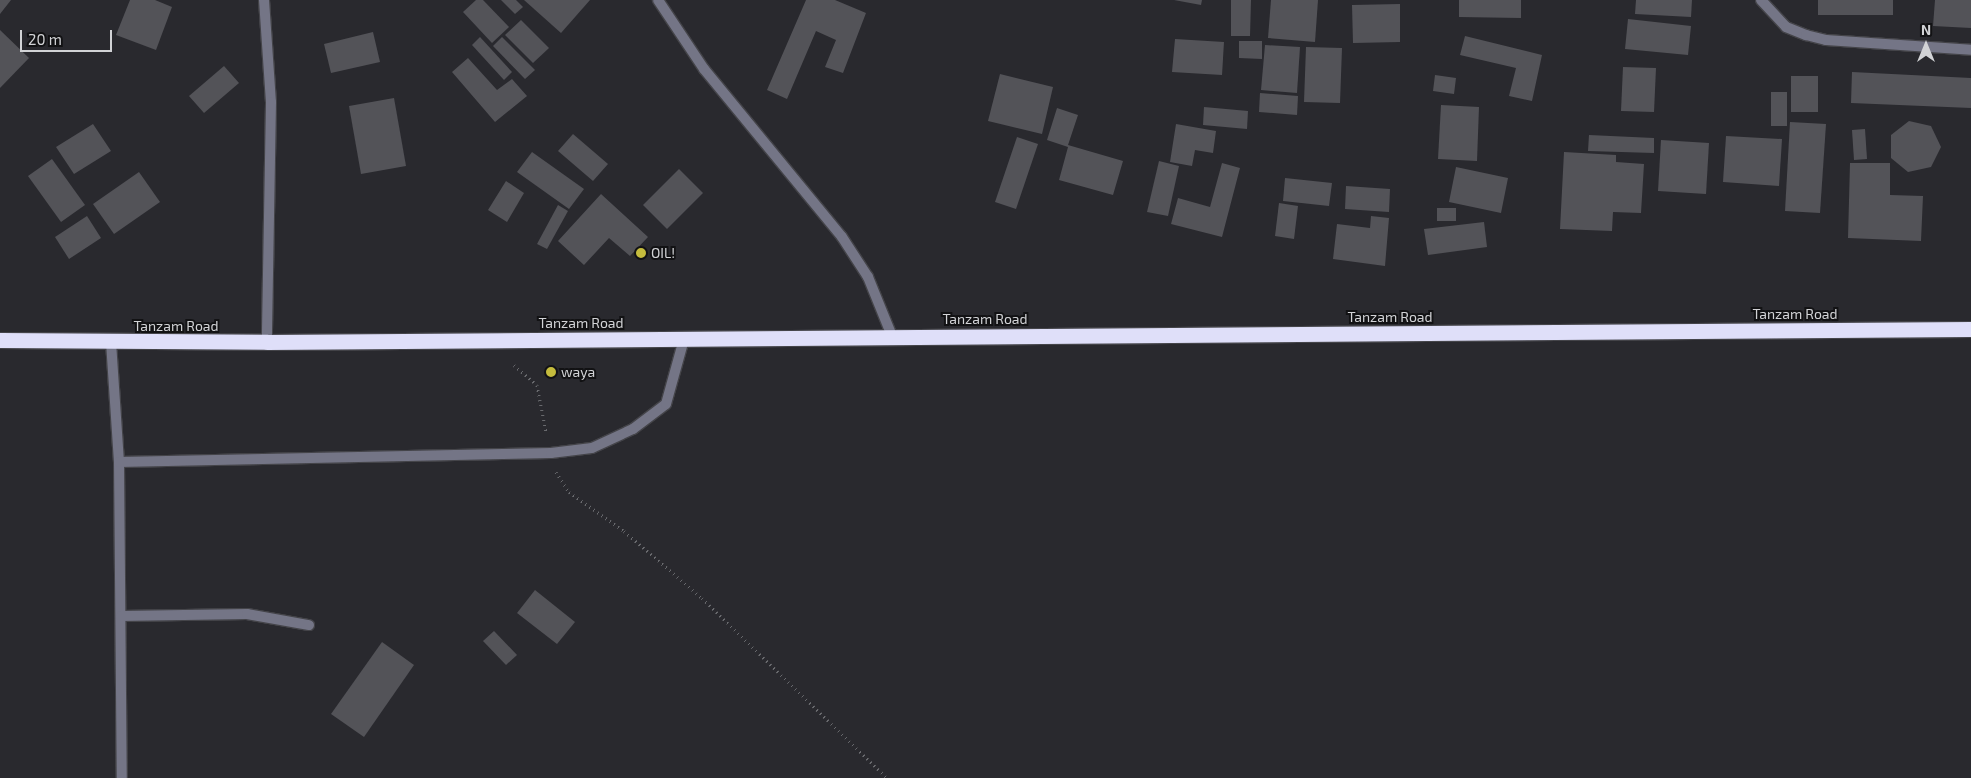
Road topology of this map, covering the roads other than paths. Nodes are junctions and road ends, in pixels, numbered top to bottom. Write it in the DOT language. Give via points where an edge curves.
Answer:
graph roads {
  1 [pos="264,0"];
  2 [pos="658,0"];
  3 [pos="1761,0"];
  4 [pos="1971,50"];
  5 [pos="1971,329"];
  6 [pos="892,336"];
  7 [pos="684,339"];
  8 [pos="0,340"];
  9 [pos="111,342"];
  10 [pos="267,342"];
  11 [pos="119,462"];
  12 [pos="121,616"];
  13 [pos="309,625"];
  14 [pos="122,778"];
  1 -- 10 [label="street" via="271,102"];
  2 -- 6 [label="street" via="704,69 842,236 868,277"];
  3 -- 4 [label="street" via="1786,27 1813,37"];
  5 -- 6 [label="highway, Tanzam Road"];
  6 -- 7 [label="highway, Tanzam Road"];
  7 -- 10 [label="highway, Tanzam Road"];
  7 -- 11 [label="street" via="666,404 633,429 592,448 551,453"];
  8 -- 9 [label="highway, Tanzam Road"];
  9 -- 10 [label="highway, Tanzam Road"];
  9 -- 11 [label="street"];
  11 -- 12 [label="street"];
  12 -- 13 [label="street" via="247,614"];
  12 -- 14 [label="street"];
}
